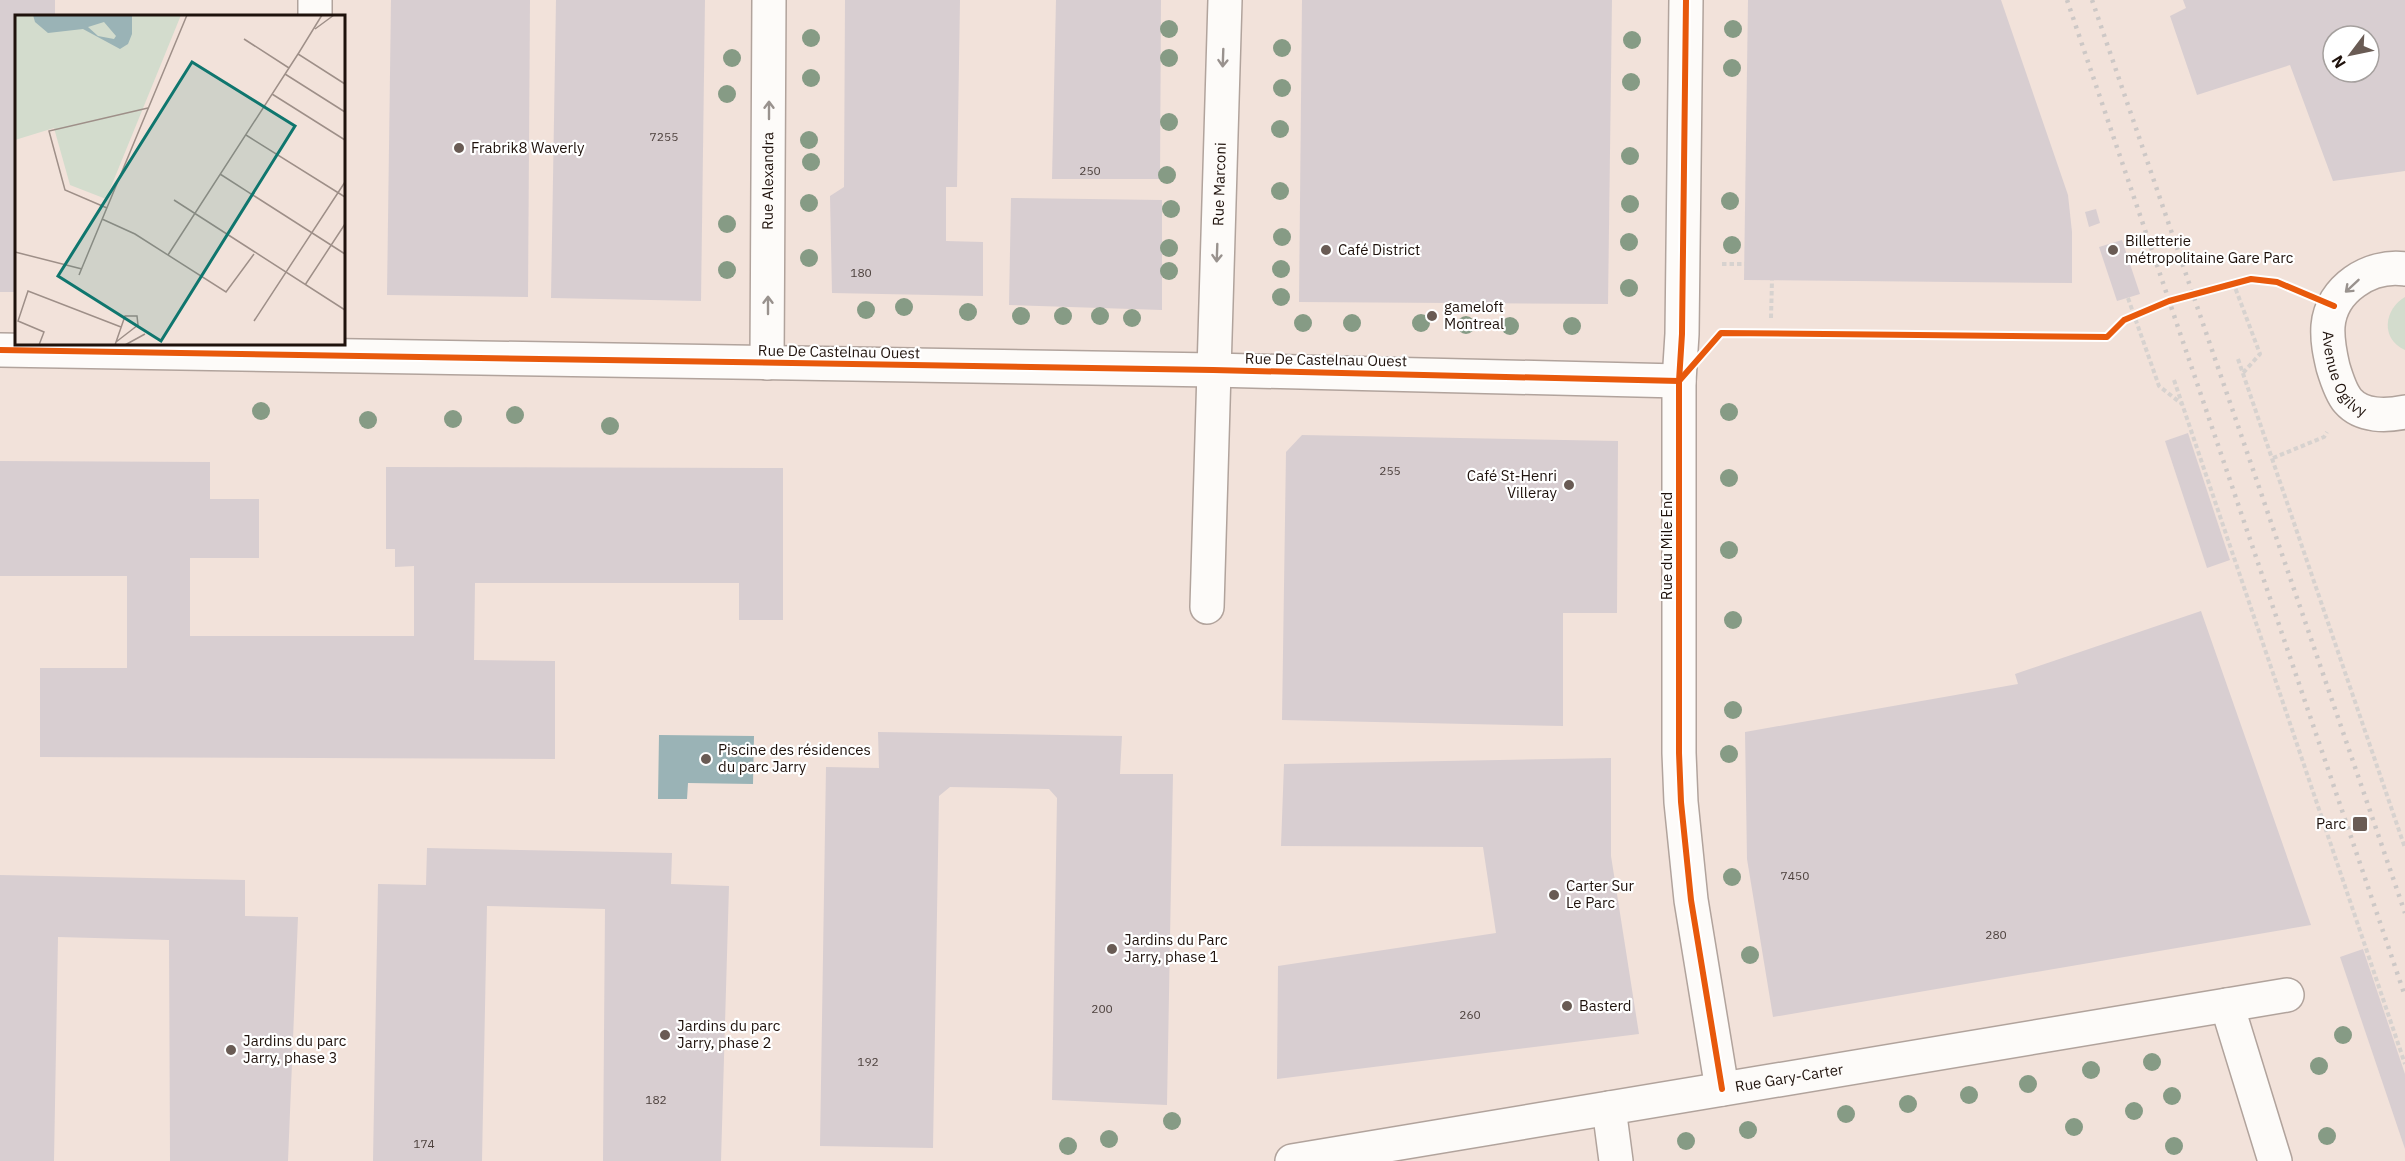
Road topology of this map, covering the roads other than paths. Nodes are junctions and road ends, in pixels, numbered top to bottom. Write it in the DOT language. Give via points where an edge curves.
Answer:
graph roads {
  1 [pos="769,0"];
  2 [pos="1225,0"];
  3 [pos="1686,0"];
  4 [pos="2405,269"];
  5 [pos="0,350"];
  6 [pos="315,350"];
  7 [pos="767,363"];
  8 [pos="1213,370"];
  9 [pos="1679,381"];
  10 [pos="2405,412"];
  11 [pos="1207,607"];
  12 [pos="2287,994"];
  13 [pos="2227,1005"];
  14 [pos="1722,1089"];
  15 [pos="1609,1108"];
  16 [pos="1292,1161"];
  17 [pos="1616,1161"];
  18 [pos="2276,1161"];
  7 -- 1 [label="street, Rue Alexandra, one-way"];
  2 -- 8 [label="street, Rue Marconi, one-way"];
  3 -- 9 [label="street, Rue du Mile End"];
  4 -- 10 [label="street, Avenue Ogilvy, one-way" via="2370,273 2351,283 2334,306 2328,324 2328,348 2349,402 2368,413 2389,416"];
  5 -- 6 [label="street, Rue De Castelnau Ouest"];
  6 -- 7 [label="street, Rue De Castelnau Ouest"];
  7 -- 8 [label="street, Rue De Castelnau Ouest"];
  8 -- 9 [label="street, Rue De Castelnau Ouest"];
  8 -- 11 [label="street, Rue Marconi"];
  9 -- 14 [label="street, Rue du Mile End" via="1678,753 1691,900"];
  12 -- 13 [label="street, Rue Gary-Carter"];
  13 -- 14 [label="street, Rue Gary-Carter"];
  13 -- 18 [label="street"];
  14 -- 15 [label="street, Rue Gary-Carter"];
  15 -- 16 [label="street, Rue Gary-Carter"];
  15 -- 17 [label="street"];
}
